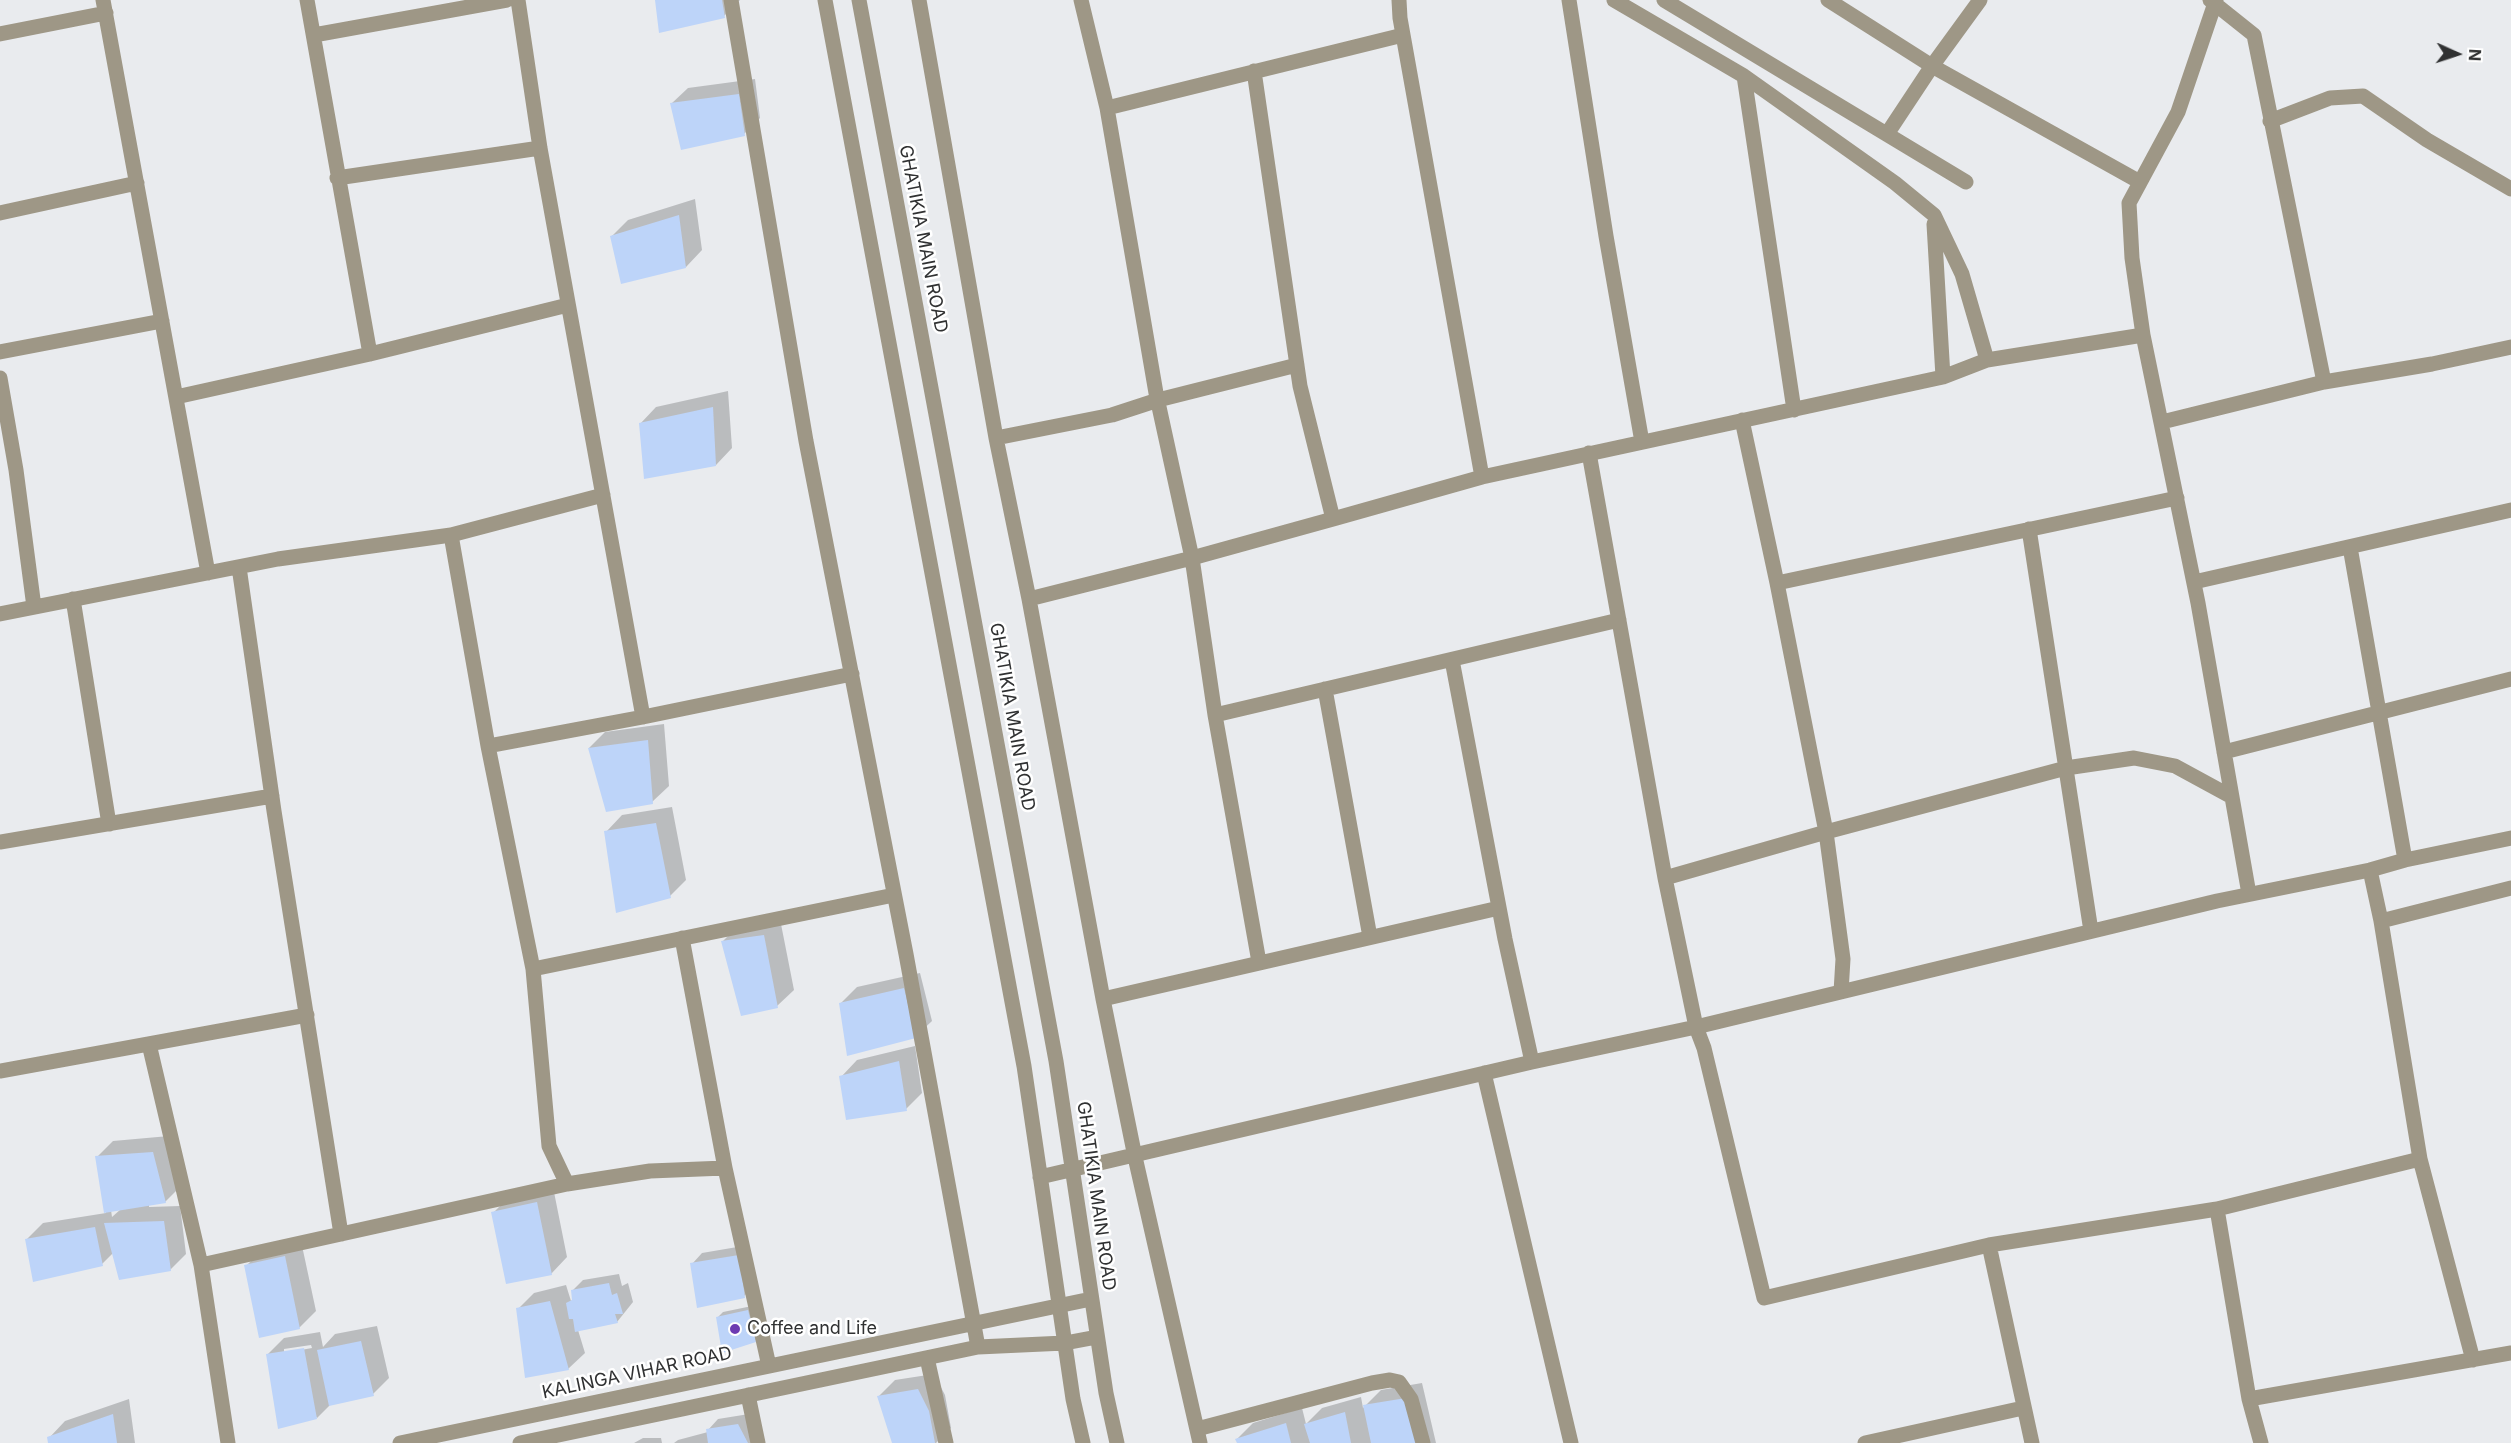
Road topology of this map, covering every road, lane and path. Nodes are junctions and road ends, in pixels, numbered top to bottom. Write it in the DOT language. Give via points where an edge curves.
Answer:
graph roads {
  1 [pos="307,0"];
  2 [pos="507,0"];
  3 [pos="518,0"];
  4 [pos="731,0"];
  5 [pos="825,0"];
  6 [pos="859,0"];
  7 [pos="919,0"];
  8 [pos="1081,0"];
  9 [pos="1399,0"];
  10 [pos="1569,0"];
  11 [pos="1614,0"];
  12 [pos="1664,0"];
  13 [pos="1828,0"];
  14 [pos="1980,0"];
  15 [pos="2214,1"];
  16 [pos="105,6"];
  17 [pos="0,34"];
  18 [pos="314,35"];
  19 [pos="1403,35"];
  20 [pos="1932,66"];
  21 [pos="1254,71"];
  22 [pos="1744,76"];
  23 [pos="1107,108"];
  24 [pos="2270,121"];
  25 [pos="1887,134"];
  26 [pos="540,148"];
  27 [pos="337,178"];
  28 [pos="1966,182"];
  29 [pos="2140,182"];
  30 [pos="137,183"];
  31 [pos="2511,189"];
  32 [pos="0,213"];
  33 [pos="1934,215"];
  34 [pos="568,305"];
  35 [pos="162,321"];
  36 [pos="2143,335"];
  37 [pos="2511,347"];
  38 [pos="0,352"];
  39 [pos="370,354"];
  40 [pos="1987,360"];
  41 [pos="1297,365"];
  42 [pos="1943,377"];
  43 [pos="0,378"];
  44 [pos="2324,382"];
  45 [pos="176,397"];
  46 [pos="1158,400"];
  47 [pos="1794,410"];
  48 [pos="1742,420"];
  49 [pos="2162,422"];
  50 [pos="996,438"];
  51 [pos="1642,442"];
  52 [pos="1589,453"];
  53 [pos="1482,477"];
  54 [pos="603,495"];
  55 [pos="2177,498"];
  56 [pos="2511,510"];
  57 [pos="1333,519"];
  58 [pos="2029,529"];
  59 [pos="451,535"];
  60 [pos="2350,547"];
  61 [pos="1192,558"];
  62 [pos="239,567"];
  63 [pos="208,573"];
  64 [pos="2194,582"];
  65 [pos="1777,583"];
  66 [pos="72,599"];
  67 [pos="1029,599"];
  68 [pos="34,607"];
  69 [pos="0,614"];
  70 [pos="1618,620"];
  71 [pos="1452,660"];
  72 [pos="852,674"];
  73 [pos="2511,679"];
  74 [pos="1326,689"];
  75 [pos="2380,712"];
  76 [pos="1215,715"];
  77 [pos="643,717"];
  78 [pos="489,746"];
  79 [pos="2224,752"];
  80 [pos="2066,768"];
  81 [pos="272,796"];
  82 [pos="2232,797"];
  83 [pos="109,824"];
  84 [pos="1826,831"];
  85 [pos="2511,838"];
  86 [pos="0,842"];
  87 [pos="2405,860"];
  88 [pos="2370,870"];
  89 [pos="1665,879"];
  90 [pos="2511,888"];
  91 [pos="2249,894"];
  92 [pos="894,895"];
  93 [pos="1499,908"];
  94 [pos="2381,921"];
  95 [pos="2091,931"];
  96 [pos="1370,937"];
  97 [pos="682,938"];
  98 [pos="1259,962"];
  99 [pos="533,969"];
  100 [pos="1841,992"];
  101 [pos="1103,999"];
  102 [pos="307,1015"];
  103 [pos="1696,1027"];
  104 [pos="149,1044"];
  105 [pos="1532,1062"];
  106 [pos="0,1071"];
  107 [pos="1484,1073"];
  108 [pos="1135,1157"];
  109 [pos="2420,1159"];
  110 [pos="725,1168"];
  111 [pos="1073,1170"];
  112 [pos="1040,1177"];
  113 [pos="567,1184"];
  114 [pos="2217,1209"];
  115 [pos="341,1234"];
  116 [pos="1989,1245"];
  117 [pos="201,1265"];
  118 [pos="1091,1299"];
  119 [pos="1059,1306"];
  120 [pos="974,1323"];
  121 [pos="1097,1337"];
  122 [pos="1065,1343"];
  123 [pos="978,1347"];
  124 [pos="2511,1353"];
  125 [pos="927,1358"];
  126 [pos="2473,1360"];
  127 [pos="769,1366"];
  128 [pos="748,1395"];
  129 [pos="2249,1399"];
  130 [pos="2023,1408"];
  131 [pos="590,1436"];
  132 [pos="1198,1436"];
  133 [pos="228,1443"];
  134 [pos="400,1443"];
  135 [pos="520,1443"];
  136 [pos="758,1443"];
  137 [pos="946,1443"];
  138 [pos="1083,1443"];
  139 [pos="1117,1443"];
  140 [pos="1423,1443"];
  141 [pos="1570,1443"];
  142 [pos="1865,1443"];
  143 [pos="2032,1443"];
  144 [pos="2261,1443"];
  1 -- 18 [label="street"];
  2 -- 18 [label="street"];
  3 -- 26 [label="street"];
  4 -- 72 [label="street" via="806,441"];
  5 -- 112 [label="street" via="1022,1054"];
  6 -- 111 [label="street, GHATIKIA MAIN ROAD"];
  7 -- 50 [label="street"];
  8 -- 23 [label="street"];
  9 -- 19 [label="street"];
  10 -- 51 [label="street"];
  11 -- 22 [label="street"];
  12 -- 25 [label="street"];
  13 -- 20 [label="street"];
  14 -- 20 [label="street"];
  15 -- 24 [label="street" via="2254,35"];
  15 -- 29 [label="street" via="2178,112"];
  16 -- 17 [label="street"];
  16 -- 30 [label="street"];
  18 -- 27 [label="street"];
  19 -- 21 [label="street"];
  19 -- 53 [label="street"];
  20 -- 25 [label="street"];
  20 -- 29 [label="street"];
  21 -- 23 [label="street"];
  21 -- 41 [label="street"];
  22 -- 33 [label="street"];
  22 -- 47 [label="street"];
  23 -- 46 [label="street"];
  24 -- 31 [label="street" via="2330,98 2363,96 2427,140"];
  24 -- 44 [label="street"];
  25 -- 28 [label="street"];
  26 -- 27 [label="street"];
  26 -- 34 [label="street"];
  27 -- 39 [label="street"];
  29 -- 36 [label="street" via="2129,203"];
  30 -- 32 [label="street"];
  30 -- 35 [label="street"];
  33 -- 40 [label="street" via="1962,274"];
  33 -- 42 [label="street"];
  34 -- 39 [label="street"];
  34 -- 54 [label="street"];
  35 -- 38 [label="street"];
  35 -- 45 [label="street"];
  36 -- 40 [label="street"];
  36 -- 49 [label="street"];
  37 -- 44 [label="street"];
  39 -- 45 [label="street"];
  40 -- 42 [label="street"];
  41 -- 46 [label="street"];
  41 -- 57 [label="street"];
  42 -- 47 [label="street"];
  43 -- 68 [label="street"];
  44 -- 49 [label="street"];
  45 -- 63 [label="street"];
  46 -- 50 [label="street" via="1112,415"];
  46 -- 61 [label="street"];
  47 -- 48 [label="street"];
  48 -- 51 [label="street"];
  48 -- 65 [label="street"];
  49 -- 55 [label="street"];
  50 -- 67 [label="street"];
  51 -- 52 [label="street"];
  52 -- 53 [label="street"];
  52 -- 70 [label="street"];
  53 -- 57 [label="street"];
  54 -- 59 [label="street"];
  54 -- 77 [label="street"];
  55 -- 58 [label="street"];
  55 -- 64 [label="street"];
  56 -- 60 [label="street"];
  57 -- 61 [label="street"];
  58 -- 65 [label="street"];
  58 -- 80 [label="street"];
  59 -- 62 [label="street"];
  59 -- 78 [label="street"];
  60 -- 64 [label="street"];
  60 -- 75 [label="street"];
  61 -- 67 [label="street"];
  61 -- 76 [label="street"];
  62 -- 63 [label="street"];
  62 -- 81 [label="street"];
  63 -- 66 [label="street"];
  64 -- 79 [label="street"];
  65 -- 84 [label="street"];
  66 -- 68 [label="street"];
  66 -- 83 [label="street"];
  67 -- 101 [label="street"];
  68 -- 69 [label="street"];
  70 -- 71 [label="street"];
  70 -- 89 [label="street"];
  71 -- 74 [label="street"];
  71 -- 93 [label="street"];
  72 -- 77 [label="street"];
  72 -- 92 [label="street"];
  73 -- 75 [label="street"];
  74 -- 76 [label="street"];
  74 -- 96 [label="street"];
  75 -- 79 [label="street"];
  75 -- 87 [label="street"];
  76 -- 98 [label="street"];
  77 -- 78 [label="street"];
  78 -- 99 [label="street"];
  79 -- 82 [label="street"];
  80 -- 82 [label="street" via="2134,758 2175,766"];
  80 -- 84 [label="street"];
  80 -- 95 [label="street"];
  81 -- 83 [label="street"];
  81 -- 102 [label="street"];
  82 -- 91 [label="street"];
  83 -- 86 [label="street"];
  84 -- 89 [label="street"];
  84 -- 100 [label="street" via="1843,959"];
  85 -- 87 [label="street"];
  87 -- 88 [label="street"];
  88 -- 91 [label="street"];
  88 -- 94 [label="street"];
  89 -- 103 [label="street"];
  90 -- 94 [label="street"];
  91 -- 95 [label="street"];
  92 -- 97 [label="street"];
  92 -- 120 [label="street"];
  93 -- 96 [label="street"];
  93 -- 105 [label="street"];
  94 -- 109 [label="street"];
  95 -- 100 [label="street"];
  96 -- 98 [label="street"];
  97 -- 99 [label="street"];
  97 -- 110 [label="street"];
  98 -- 101 [label="street"];
  99 -- 113 [label="street" via="549,1146"];
  100 -- 103 [label="street"];
  101 -- 108 [label="street"];
  102 -- 104 [label="street"];
  102 -- 115 [label="street"];
  103 -- 105 [label="street"];
  103 -- 116 [label="street" via="1764,1298"];
  104 -- 106 [label="street"];
  104 -- 117 [label="street"];
  105 -- 107 [label="street"];
  107 -- 108 [label="street"];
  107 -- 141 [label="street"];
  108 -- 111 [label="street"];
  108 -- 132 [label="street"];
  109 -- 114 [label="street"];
  109 -- 126 [label="street"];
  110 -- 113 [label="street" via="650,1171"];
  110 -- 127 [label="street"];
  111 -- 112 [label="street"];
  111 -- 118 [label="street, GHATIKIA MAIN ROAD"];
  112 -- 119 [label="street"];
  113 -- 115 [label="street"];
  114 -- 116 [label="street"];
  114 -- 129 [label="street"];
  115 -- 117 [label="street"];
  116 -- 130 [label="street"];
  117 -- 133 [label="street"];
  118 -- 119 [label="street, KALINGA VIHAR ROAD"];
  118 -- 121 [label="street, GHATIKIA MAIN ROAD"];
  119 -- 120 [label="street, KALINGA VIHAR ROAD"];
  119 -- 122 [label="street"];
  120 -- 123 [label="street"];
  120 -- 127 [label="street, KALINGA VIHAR ROAD"];
  121 -- 122 [label="street"];
  121 -- 139 [label="street, GHATIKIA MAIN ROAD"];
  122 -- 123 [label="street"];
  122 -- 138 [label="street"];
  123 -- 125 [label="street"];
  124 -- 126 [label="street"];
  125 -- 128 [label="street"];
  125 -- 137 [label="street"];
  126 -- 129 [label="street"];
  127 -- 134 [label="street, KALINGA VIHAR ROAD"];
  128 -- 131 [label="street"];
  128 -- 136 [label="street"];
  129 -- 144 [label="street"];
  130 -- 142 [label="street"];
  130 -- 143 [label="street"];
  131 -- 135 [label="street"];
  132 -- 140 [label="street" via="1390,1380 1399,1382 1412,1399"];
}
